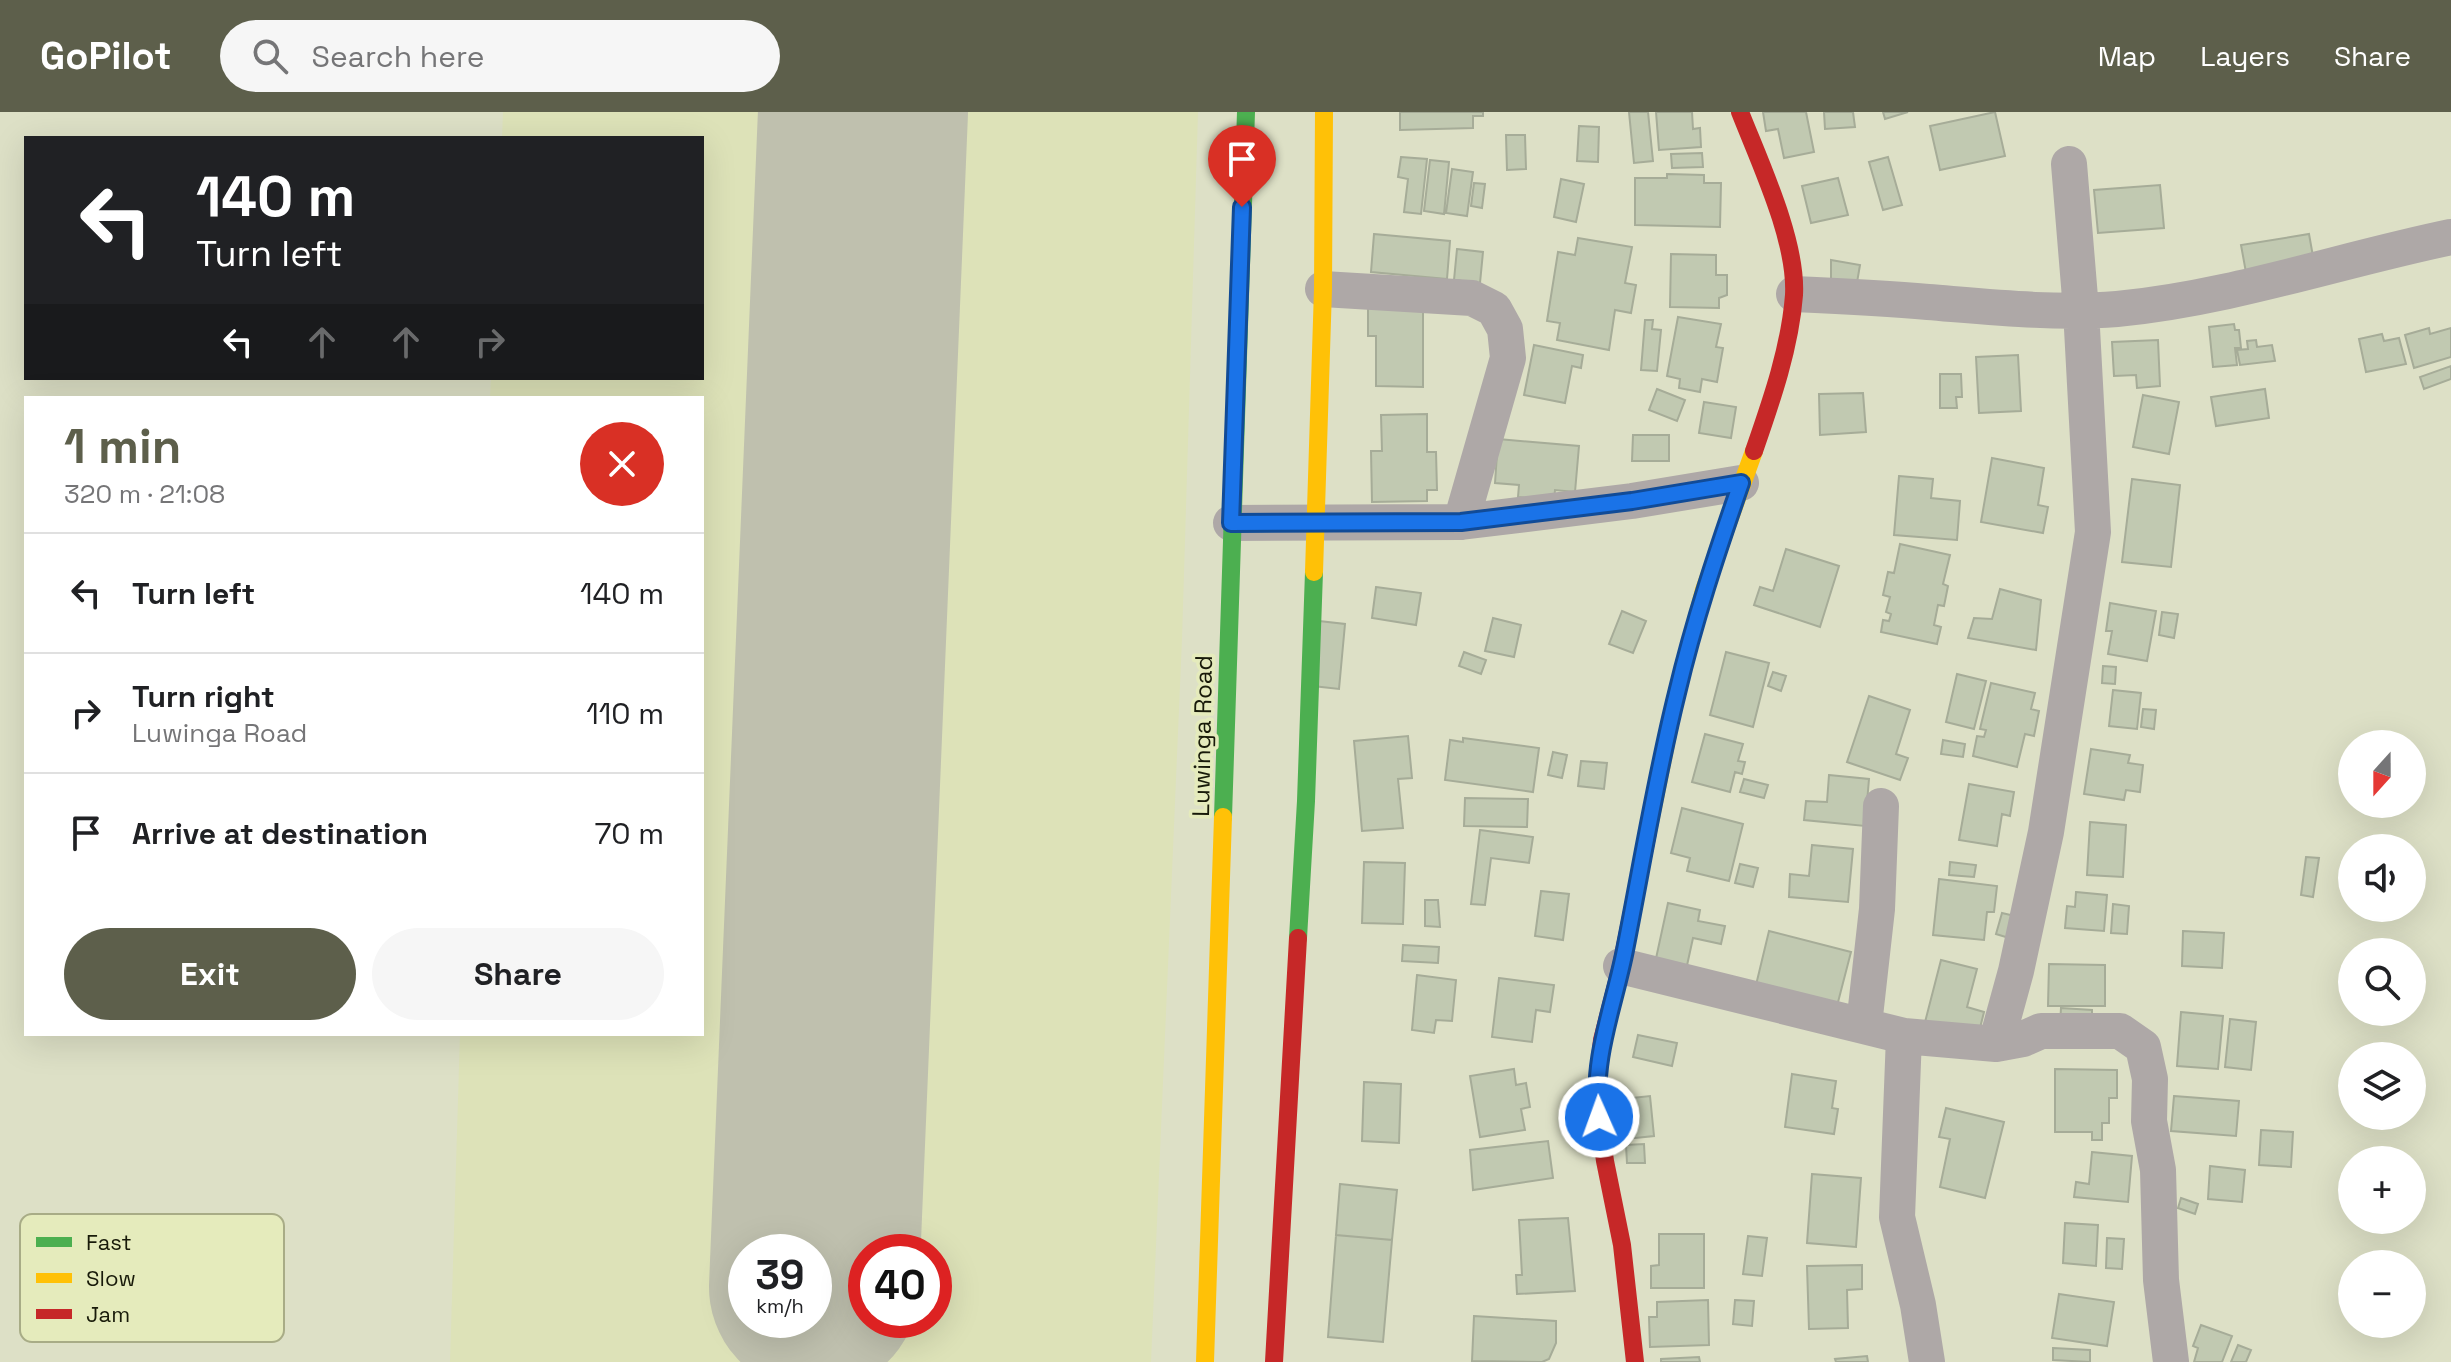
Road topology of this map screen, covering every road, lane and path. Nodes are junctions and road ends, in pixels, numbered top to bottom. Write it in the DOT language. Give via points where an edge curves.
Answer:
graph roads {
  1 [pos="1246,112"];
  2 [pos="1324,112"];
  3 [pos="1740,112"];
  4 [pos="2069,164"];
  5 [pos="2451,237"];
  6 [pos="1323,289"];
  7 [pos="1794,294"];
  8 [pos="2081,310"];
  9 [pos="1741,483"];
  10 [pos="1316,521"];
  11 [pos="1461,522"];
  12 [pos="1231,523"];
  13 [pos="1881,806"];
  14 [pos="1621,966"];
  15 [pos="1864,1025"];
  16 [pos="1904,1036"];
  17 [pos="1996,1044"];
  18 [pos="1205,1362"];
  19 [pos="1274,1362"];
  20 [pos="1635,1362"];
  21 [pos="1927,1362"];
  22 [pos="2171,1362"];
  1 -- 12 [label="main road, Luwinga Road"];
  2 -- 6 [label="main road"];
  3 -- 7 [label="main road" via="1781,218"];
  4 -- 8 [label="street"];
  5 -- 8 [label="street" via="2224,292"];
  6 -- 10 [label="main road"];
  6 -- 11 [label="street" via="1472,298 1494,309 1505,329 1508,358"];
  7 -- 8 [label="street"];
  7 -- 9 [label="main road" via="1780,371"];
  8 -- 17 [label="street" via="2093,532 2046,832"];
  9 -- 11 [label="street"];
  9 -- 14 [label="main road" via="1704,590 1676,695"];
  10 -- 11 [label="street"];
  10 -- 12 [label="street"];
  10 -- 19 [label="main road"];
  12 -- 18 [label="main road, Luwinga Road"];
  13 -- 15 [label="street"];
  14 -- 15 [label="street"];
  14 -- 20 [label="main road" via="1602,1040 1596,1096 1622,1245"];
  15 -- 16 [label="street"];
  16 -- 17 [label="street"];
  16 -- 21 [label="street" via="1897,1217"];
  17 -- 22 [label="street" via="2041,1031 2120,1031 2143,1047 2150,1079 2149,1121 2158,1170 2161,1280"];
}
